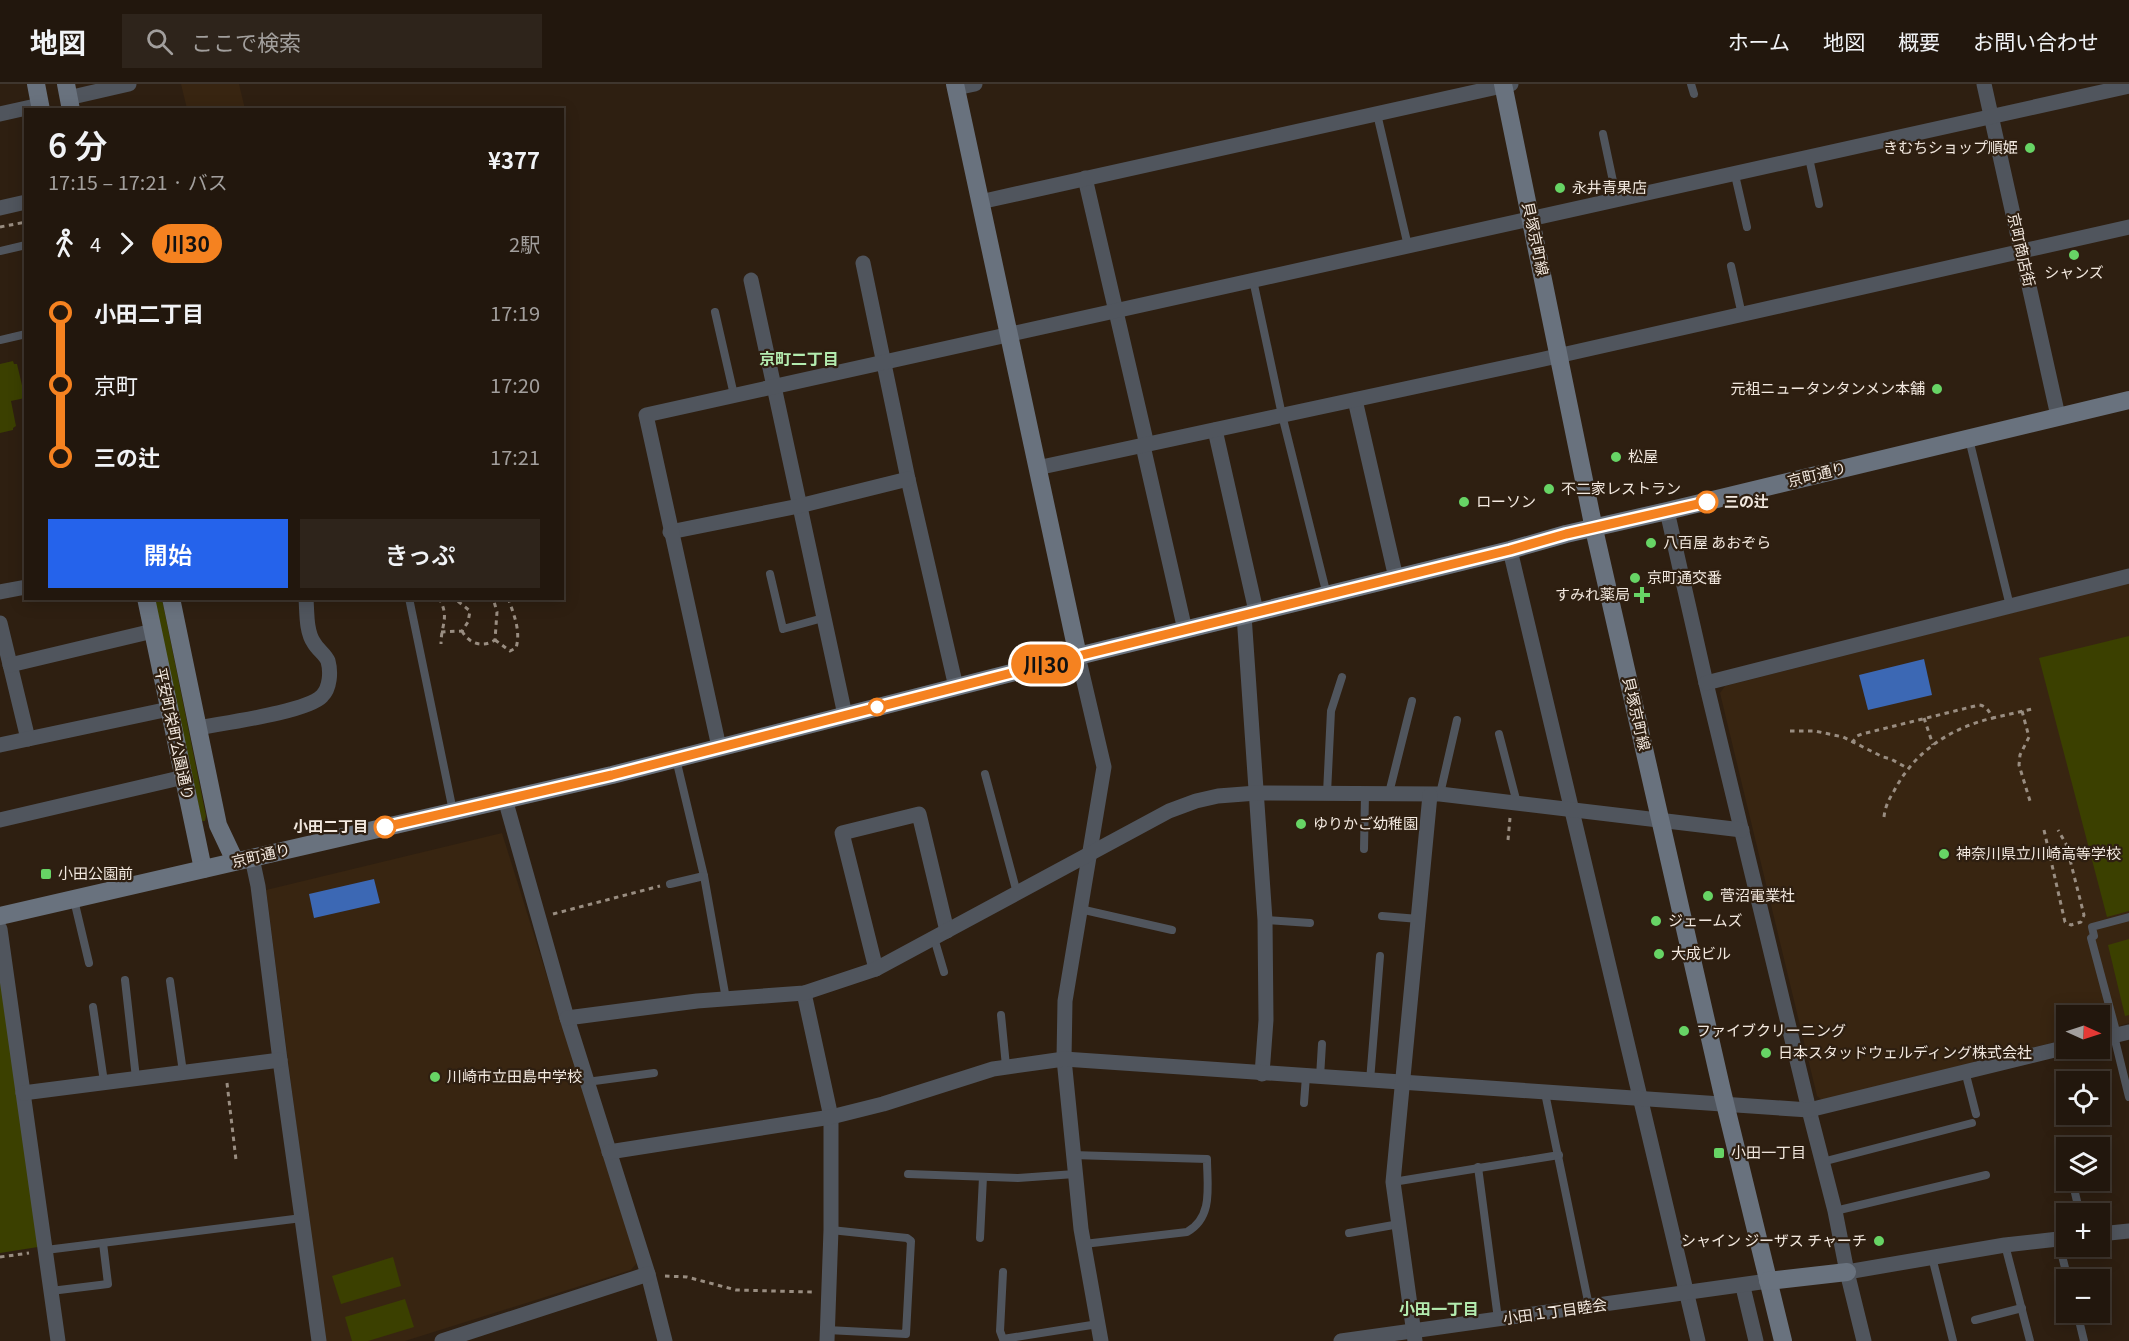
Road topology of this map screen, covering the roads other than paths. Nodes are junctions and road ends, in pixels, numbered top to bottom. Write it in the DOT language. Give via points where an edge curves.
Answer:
graph roads {
  1 [pos="36,84"];
  2 [pos="129,84"];
  3 [pos="975,84"];
  4 [pos="1506,84"];
  5 [pos="1691,84"];
  6 [pos="1984,84"];
  7 [pos="955,86"];
  8 [pos="2129,86"];
  9 [pos="1694,94"];
  10 [pos="68,97"];
  11 [pos="41,107"];
  12 [pos="24,110"];
  13 [pos="0,114"];
  14 [pos="1377,114"];
  15 [pos="1991,118"];
  16 [pos="1603,134"];
  17 [pos="1809,158"];
  18 [pos="1735,175"];
  19 [pos="1085,178"];
  20 [pos="1617,201"];
  21 [pos="24,202"];
  22 [pos="980,202"];
  23 [pos="1820,204"];
  24 [pos="0,208"];
  25 [pos="1531,220"];
  26 [pos="1748,227"];
  27 [pos="2129,227"];
  28 [pos="24,245"];
  29 [pos="1408,246"];
  30 [pos="0,251"];
  31 [pos="2021,251"];
  32 [pos="863,263"];
  33 [pos="1731,266"];
  34 [pos="751,280"];
  35 [pos="1253,280"];
  36 [pos="1116,310"];
  37 [pos="715,312"];
  38 [pos="1742,315"];
  39 [pos="24,334"];
  40 [pos="1008,334"];
  41 [pos="0,340"];
  42 [pos="1559,356"];
  43 [pos="884,363"];
  44 [pos="774,386"];
  45 [pos="734,394"];
  46 [pos="1355,400"];
  47 [pos="2129,400"];
  48 [pos="1282,415"];
  49 [pos="2058,416"];
  50 [pos="1215,430"];
  51 [pos="1969,438"];
  52 [pos="1145,445"];
  53 [pos="1037,468"];
  54 [pos="908,479"];
  55 [pos="799,506"];
  56 [pos="1667,512"];
  57 [pos="1594,529"];
  58 [pos="670,532"];
  59 [pos="1510,550"];
  60 [pos="770,574"];
  61 [pos="2129,576"];
  62 [pos="1396,578"];
  63 [pos="24,587"];
  64 [pos="0,592"];
  65 [pos="1327,595"];
  66 [pos="146,600"];
  67 [pos="171,600"];
  68 [pos="306,600"];
  69 [pos="409,600"];
  70 [pos="2010,606"];
  71 [pos="1250,613"];
  72 [pos="823,618"];
  73 [pos="0,622"];
  74 [pos="1185,630"];
  75 [pos="153,631"];
  76 [pos="1078,656"];
  77 [pos="10,665"];
  78 [pos="1342,677"];
  79 [pos="1706,683"];
  80 [pos="956,687"];
  81 [pos="1412,701"];
  82 [pos="170,709"];
  83 [pos="845,715"];
  84 [pos="1457,720"];
  85 [pos="198,728"];
  86 [pos="1499,734"];
  87 [pos="28,739"];
  88 [pos="0,746"];
  89 [pos="719,747"];
  90 [pos="675,759"];
  91 [pos="985,774"];
  92 [pos="184,777"];
  93 [pos="1257,793"];
  94 [pos="1327,793"];
  95 [pos="1389,793"];
  96 [pos="1365,794"];
  97 [pos="1435,795"];
  98 [pos="505,799"];
  99 [pos="1514,803"];
  100 [pos="1571,811"];
  101 [pos="453,812"];
  102 [pos="0,820"];
  103 [pos="1660,820"];
  104 [pos="1742,830"];
  105 [pos="1364,849"];
  106 [pos="1088,855"];
  107 [pos="244,860"];
  108 [pos="203,869"];
  109 [pos="704,876"];
  110 [pos="670,884"];
  111 [pos="1017,893"];
  112 [pos="74,899"];
  113 [pos="1079,909"];
  114 [pos="0,916"];
  115 [pos="1382,916"];
  116 [pos="2129,917"];
  117 [pos="1419,919"];
  118 [pos="1265,920"];
  119 [pos="1310,923"];
  120 [pos="0,929"];
  121 [pos="1172,930"];
  122 [pos="940,934"];
  123 [pos="1380,956"];
  124 [pos="89,963"];
  125 [pos="876,969"];
  126 [pos="944,972"];
  127 [pos="125,980"];
  128 [pos="170,981"];
  129 [pos="804,993"];
  130 [pos="726,999"];
  131 [pos="93,1007"];
  132 [pos="1001,1015"];
  133 [pos="567,1018"];
  134 [pos="2115,1036"];
  135 [pos="1322,1044"];
  136 [pos="2056,1050"];
  137 [pos="1064,1059"];
  138 [pos="280,1060"];
  139 [pos="1006,1066"];
  140 [pos="1965,1071"];
  141 [pos="183,1072"];
  142 [pos="654,1073"];
  143 [pos="1262,1074"];
  144 [pos="1313,1076"];
  145 [pos="136,1078"];
  146 [pos="1370,1081"];
  147 [pos="104,1082"];
  148 [pos="587,1082"];
  149 [pos="1404,1083"];
  150 [pos="23,1093"];
  151 [pos="1545,1093"];
  152 [pos="2129,1098"];
  153 [pos="1641,1099"];
  154 [pos="1304,1103"];
  155 [pos="1726,1106"];
  156 [pos="1809,1110"];
  157 [pos="1976,1114"];
  158 [pos="831,1117"];
  159 [pos="1972,1123"];
  160 [pos="609,1152"];
  161 [pos="1072,1155"];
  162 [pos="1559,1155"];
  163 [pos="1822,1161"];
  164 [pos="1478,1167"];
  165 [pos="909,1174"];
  166 [pos="1075,1174"];
  167 [pos="1986,1175"];
  168 [pos="983,1177"];
  169 [pos="1393,1182"];
  170 [pos="1835,1211"];
  171 [pos="302,1218"];
  172 [pos="1399,1224"];
  173 [pos="831,1230"];
  174 [pos="2129,1231"];
  175 [pos="1349,1233"];
  176 [pos="2110,1233"];
  177 [pos="980,1238"];
  178 [pos="2056,1239"];
  179 [pos="103,1243"];
  180 [pos="1084,1244"];
  181 [pos="2005,1245"];
  182 [pos="46,1250"];
  183 [pos="1932,1257"];
  184 [pos="1004,1272"];
  185 [pos="1847,1272"];
  186 [pos="648,1274"];
  187 [pos="1768,1281"];
  188 [pos="1743,1287"];
  189 [pos="51,1291"];
  190 [pos="1687,1294"];
  191 [pos="1589,1307"];
  192 [pos="2022,1308"];
  193 [pos="1498,1319"];
  194 [pos="1975,1320"];
  195 [pos="2080,1323"];
  196 [pos="1098,1324"];
  197 [pos="827,1335"];
  198 [pos="1414,1336"];
  199 [pos="58,1341"];
  200 [pos="319,1341"];
  201 [pos="442,1341"];
  202 [pos="665,1341"];
  203 [pos="1101,1341"];
  204 [pos="1341,1341"];
  205 [pos="1698,1341"];
  206 [pos="1756,1341"];
  207 [pos="1783,1341"];
  208 [pos="1864,1341"];
  209 [pos="1953,1341"];
  210 [pos="2030,1341"];
  211 [pos="2085,1341"];
  1 -- 11 [label="street"];
  2 -- 10 [label="street"];
  3 -- 7 [label="street"];
  4 -- 14 [label="street"];
  4 -- 25 [label="street, 貝塚京町線"];
  5 -- 9 [label="lane"];
  6 -- 15 [label="street, 京町商店街"];
  7 -- 22 [label="street"];
  8 -- 15 [label="street"];
  12 -- 13 [label="street"];
  14 -- 19 [label="street"];
  14 -- 29 [label="lane"];
  15 -- 17 [label="street"];
  15 -- 31 [label="street, 京町商店街"];
  16 -- 20 [label="lane"];
  17 -- 18 [label="street"];
  17 -- 23 [label="lane"];
  18 -- 20 [label="street"];
  18 -- 26 [label="lane"];
  19 -- 22 [label="street"];
  19 -- 36 [label="street"];
  20 -- 25 [label="street"];
  21 -- 24 [label="street"];
  22 -- 40 [label="street"];
  25 -- 29 [label="street"];
  25 -- 42 [label="street, 貝塚京町線"];
  27 -- 31 [label="street"];
  28 -- 30 [label="lane"];
  29 -- 35 [label="street"];
  31 -- 38 [label="street"];
  31 -- 49 [label="street, 京町商店街"];
  32 -- 43 [label="street"];
  33 -- 38 [label="lane"];
  34 -- 44 [label="street"];
  35 -- 36 [label="street"];
  35 -- 48 [label="lane"];
  36 -- 40 [label="street"];
  36 -- 52 [label="street"];
  37 -- 45 [label="lane"];
  38 -- 42 [label="street"];
  39 -- 41 [label="lane"];
  40 -- 43 [label="street"];
  40 -- 53 [label="street"];
  42 -- 46 [label="street"];
  42 -- 57 [label="street, 貝塚京町線"];
  43 -- 44 [label="street"];
  43 -- 54 [label="street"];
  44 -- 45 [label="street"];
  44 -- 55 [label="street"];
  45 -- 58 [label="street" via="646,415"];
  46 -- 48 [label="street"];
  46 -- 62 [label="street"];
  47 -- 49 [label="street, 京町通り"];
  48 -- 50 [label="street"];
  48 -- 65 [label="lane"];
  49 -- 51 [label="street, 京町通り"];
  50 -- 52 [label="street"];
  50 -- 71 [label="street"];
  51 -- 56 [label="street, 京町通り"];
  51 -- 70 [label="lane"];
  52 -- 53 [label="street"];
  52 -- 74 [label="street"];
  53 -- 76 [label="street"];
  54 -- 55 [label="street"];
  54 -- 80 [label="street"];
  55 -- 58 [label="street"];
  55 -- 72 [label="street"];
  56 -- 57 [label="street, 京町通り"];
  56 -- 79 [label="street"];
  57 -- 59 [label="street, 京町通り"];
  57 -- 103 [label="street, 貝塚京町線"];
  58 -- 89 [label="street"];
  59 -- 62 [label="street, 京町通り"];
  59 -- 100 [label="street"];
  60 -- 72 [label="lane" via="783,629"];
  61 -- 70 [label="street"];
  62 -- 65 [label="street, 京町通り"];
  63 -- 64 [label="street"];
  65 -- 71 [label="street, 京町通り"];
  66 -- 75 [label="street, 平安町栄町公園通り"];
  67 -- 85 [label="street, 平安町栄町公園通り"];
  68 -- 85 [label="street" via="313,643 328,660 328,686 321,697 305,707"];
  69 -- 101 [label="lane"];
  70 -- 79 [label="street"];
  71 -- 74 [label="street, 京町通り"];
  71 -- 93 [label="street"];
  72 -- 83 [label="street"];
  73 -- 77 [label="street"];
  74 -- 76 [label="street, 京町通り"];
  75 -- 77 [label="street"];
  75 -- 82 [label="street, 平安町栄町公園通り"];
  76 -- 80 [label="street, 京町通り"];
  76 -- 106 [label="street" via="1104,767"];
  77 -- 87 [label="street"];
  78 -- 94 [label="lane" via="1331,711"];
  79 -- 104 [label="street"];
  80 -- 83 [label="street, 京町通り"];
  81 -- 95 [label="lane"];
  82 -- 87 [label="street"];
  82 -- 92 [label="street, 平安町栄町公園通り"];
  83 -- 89 [label="street, 京町通り"];
  84 -- 97 [label="lane"];
  85 -- 107 [label="street, 平安町栄町公園通り" via="219,825"];
  86 -- 99 [label="lane"];
  87 -- 88 [label="street"];
  89 -- 90 [label="street, 京町通り"];
  90 -- 98 [label="street, 京町通り"];
  90 -- 109 [label="lane"];
  91 -- 111 [label="lane"];
  92 -- 102 [label="street"];
  92 -- 108 [label="street, 平安町栄町公園通り"];
  93 -- 94 [label="street"];
  93 -- 106 [label="street" via="1183,804"];
  93 -- 118 [label="street"];
  94 -- 96 [label="street"];
  95 -- 96 [label="street"];
  95 -- 97 [label="street"];
  96 -- 105 [label="lane"];
  97 -- 99 [label="street"];
  97 -- 117 [label="street"];
  98 -- 101 [label="street, 京町通り"];
  98 -- 133 [label="street"];
  99 -- 100 [label="street"];
  100 -- 103 [label="street"];
  100 -- 153 [label="street"];
  101 -- 107 [label="street, 京町通り"];
  103 -- 104 [label="street"];
  103 -- 155 [label="street, 貝塚京町線"];
  104 -- 156 [label="street"];
  106 -- 111 [label="street"];
  106 -- 113 [label="street"];
  107 -- 108 [label="street, 京町通り"];
  107 -- 138 [label="street" via="258,886"];
  108 -- 112 [label="street, 京町通り"];
  109 -- 110 [label="lane"];
  109 -- 130 [label="lane"];
  111 -- 122 [label="street"];
  112 -- 114 [label="street, 京町通り"];
  112 -- 124 [label="lane"];
  113 -- 121 [label="lane"];
  113 -- 137 [label="street" via="1065,1001"];
  115 -- 117 [label="lane"];
  116 -- 134 [label="lane" via="2092,927 2091,938"];
  117 -- 149 [label="street"];
  118 -- 119 [label="lane"];
  118 -- 143 [label="street"];
  120 -- 150 [label="street"];
  122 -- 125 [label="street"];
  122 -- 125 [label="street" via="919,814 842,833"];
  122 -- 126 [label="lane"];
  123 -- 146 [label="lane"];
  125 -- 129 [label="street"];
  127 -- 145 [label="lane"];
  128 -- 141 [label="lane"];
  129 -- 130 [label="street"];
  129 -- 158 [label="street"];
  130 -- 133 [label="street"];
  131 -- 147 [label="lane"];
  132 -- 139 [label="lane"];
  133 -- 148 [label="street"];
  134 -- 152 [label="lane"];
  135 -- 144 [label="lane"];
  136 -- 140 [label="street"];
  137 -- 139 [label="street"];
  137 -- 143 [label="street"];
  137 -- 161 [label="street"];
  138 -- 141 [label="street"];
  138 -- 171 [label="street"];
  139 -- 158 [label="street"];
  140 -- 156 [label="street"];
  140 -- 157 [label="lane"];
  141 -- 145 [label="street"];
  142 -- 148 [label="lane"];
  143 -- 144 [label="street"];
  144 -- 146 [label="street"];
  144 -- 154 [label="lane"];
  145 -- 147 [label="street"];
  146 -- 149 [label="street"];
  147 -- 150 [label="street"];
  148 -- 160 [label="street"];
  149 -- 151 [label="street"];
  149 -- 169 [label="street"];
  150 -- 182 [label="street"];
  151 -- 153 [label="street"];
  151 -- 162 [label="lane"];
  153 -- 155 [label="street"];
  153 -- 190 [label="street"];
  155 -- 156 [label="street"];
  155 -- 187 [label="street, 貝塚京町線"];
  156 -- 163 [label="street"];
  158 -- 160 [label="street"];
  158 -- 173 [label="street"];
  159 -- 163 [label="lane"];
  160 -- 186 [label="street"];
  161 -- 166 [label="street"];
  161 -- 180 [label="lane" via="1207,1159 1207,1206 1197,1227 1187,1232"];
  162 -- 164 [label="lane"];
  162 -- 191 [label="lane"];
  163 -- 170 [label="street"];
  164 -- 169 [label="lane"];
  164 -- 193 [label="lane"];
  165 -- 168 [label="lane"];
  166 -- 168 [label="lane"];
  166 -- 180 [label="street"];
  167 -- 170 [label="lane"];
  168 -- 177 [label="lane"];
  169 -- 172 [label="street"];
  170 -- 185 [label="street"];
  171 -- 179 [label="lane"];
  171 -- 200 [label="street"];
  172 -- 175 [label="lane"];
  172 -- 198 [label="street"];
  173 -- 197 [label="street"];
  173 -- 197 [label="lane" via="911,1241 906,1334"];
  174 -- 176 [label="street"];
  178 -- 181 [label="street"];
  179 -- 182 [label="lane"];
  179 -- 189 [label="lane" via="108,1284"];
  180 -- 196 [label="street"];
  181 -- 183 [label="street"];
  181 -- 192 [label="lane"];
  182 -- 189 [label="street"];
  183 -- 185 [label="street"];
  183 -- 209 [label="lane"];
  184 -- 196 [label="lane" via="1000,1331 1003,1339"];
  185 -- 187 [label="street"];
  185 -- 208 [label="street"];
  186 -- 201 [label="street"];
  186 -- 202 [label="street"];
  187 -- 188 [label="street, 小田１丁目睦会"];
  187 -- 207 [label="street, 貝塚京町線"];
  188 -- 190 [label="street, 小田１丁目睦会"];
  188 -- 206 [label="street"];
  189 -- 199 [label="street"];
  190 -- 191 [label="street, 小田１丁目睦会"];
  190 -- 205 [label="street"];
  191 -- 193 [label="street, 小田１丁目睦会"];
  192 -- 194 [label="lane"];
  192 -- 210 [label="lane"];
  193 -- 198 [label="street, 小田１丁目睦会"];
  195 -- 211 [label="lane"];
  196 -- 203 [label="street"];
  198 -- 204 [label="street, 小田１丁目睦会"];
}
